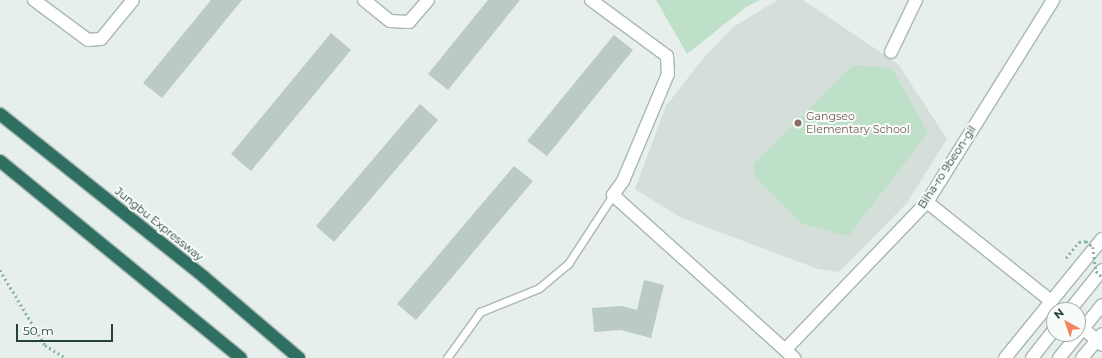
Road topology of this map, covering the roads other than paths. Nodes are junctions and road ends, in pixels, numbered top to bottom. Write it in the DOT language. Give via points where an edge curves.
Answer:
graph roads {
  1 [pos="34,0"];
  2 [pos="133,0"];
  3 [pos="364,0"];
  4 [pos="428,0"];
  5 [pos="591,0"];
  6 [pos="916,0"];
  7 [pos="1053,0"];
  8 [pos="891,52"];
  9 [pos="0,114"];
  10 [pos="0,161"];
  11 [pos="613,195"];
  12 [pos="926,202"];
  13 [pos="1102,239"];
  14 [pos="1102,270"];
  15 [pos="1051,301"];
  16 [pos="1076,302"];
  17 [pos="1102,305"];
  18 [pos="1086,320"];
  19 [pos="1086,330"];
  20 [pos="1046,340"];
  21 [pos="1100,340"];
  22 [pos="1070,342"];
  23 [pos="785,350"];
  24 [pos="241,358"];
  25 [pos="299,358"];
  26 [pos="447,358"];
  27 [pos="794,358"];
  28 [pos="1005,358"];
  29 [pos="1032,358"];
  30 [pos="1059,358"];
  31 [pos="1082,358"];
  1 -- 2 [label="street" via="88,40 101,39"];
  3 -- 4 [label="street" via="390,20 409,22"];
  5 -- 11 [label="street" via="666,56 667,62 668,74 623,182"];
  6 -- 8 [label="street"];
  7 -- 12 [label="street, Biha-ro 9beon-gil"];
  9 -- 25 [label="highway, Jungbu Expressway" via="204,277"];
  10 -- 24 [label="highway"];
  11 -- 23 [label="street"];
  11 -- 26 [label="lane" via="568,264 539,288 480,312"];
  12 -- 15 [label="street"];
  12 -- 23 [label="street, Biha-ro 9beon-gil"];
  13 -- 15 [label="street"];
  14 -- 16 [label="street"];
  15 -- 28 [label="street"];
  17 -- 18 [label="street"];
  19 -- 21 [label="street"];
  20 -- 29 [label="street"];
  21 -- 31 [label="street"];
  22 -- 30 [label="street"];
  23 -- 27 [label="street"];
}
